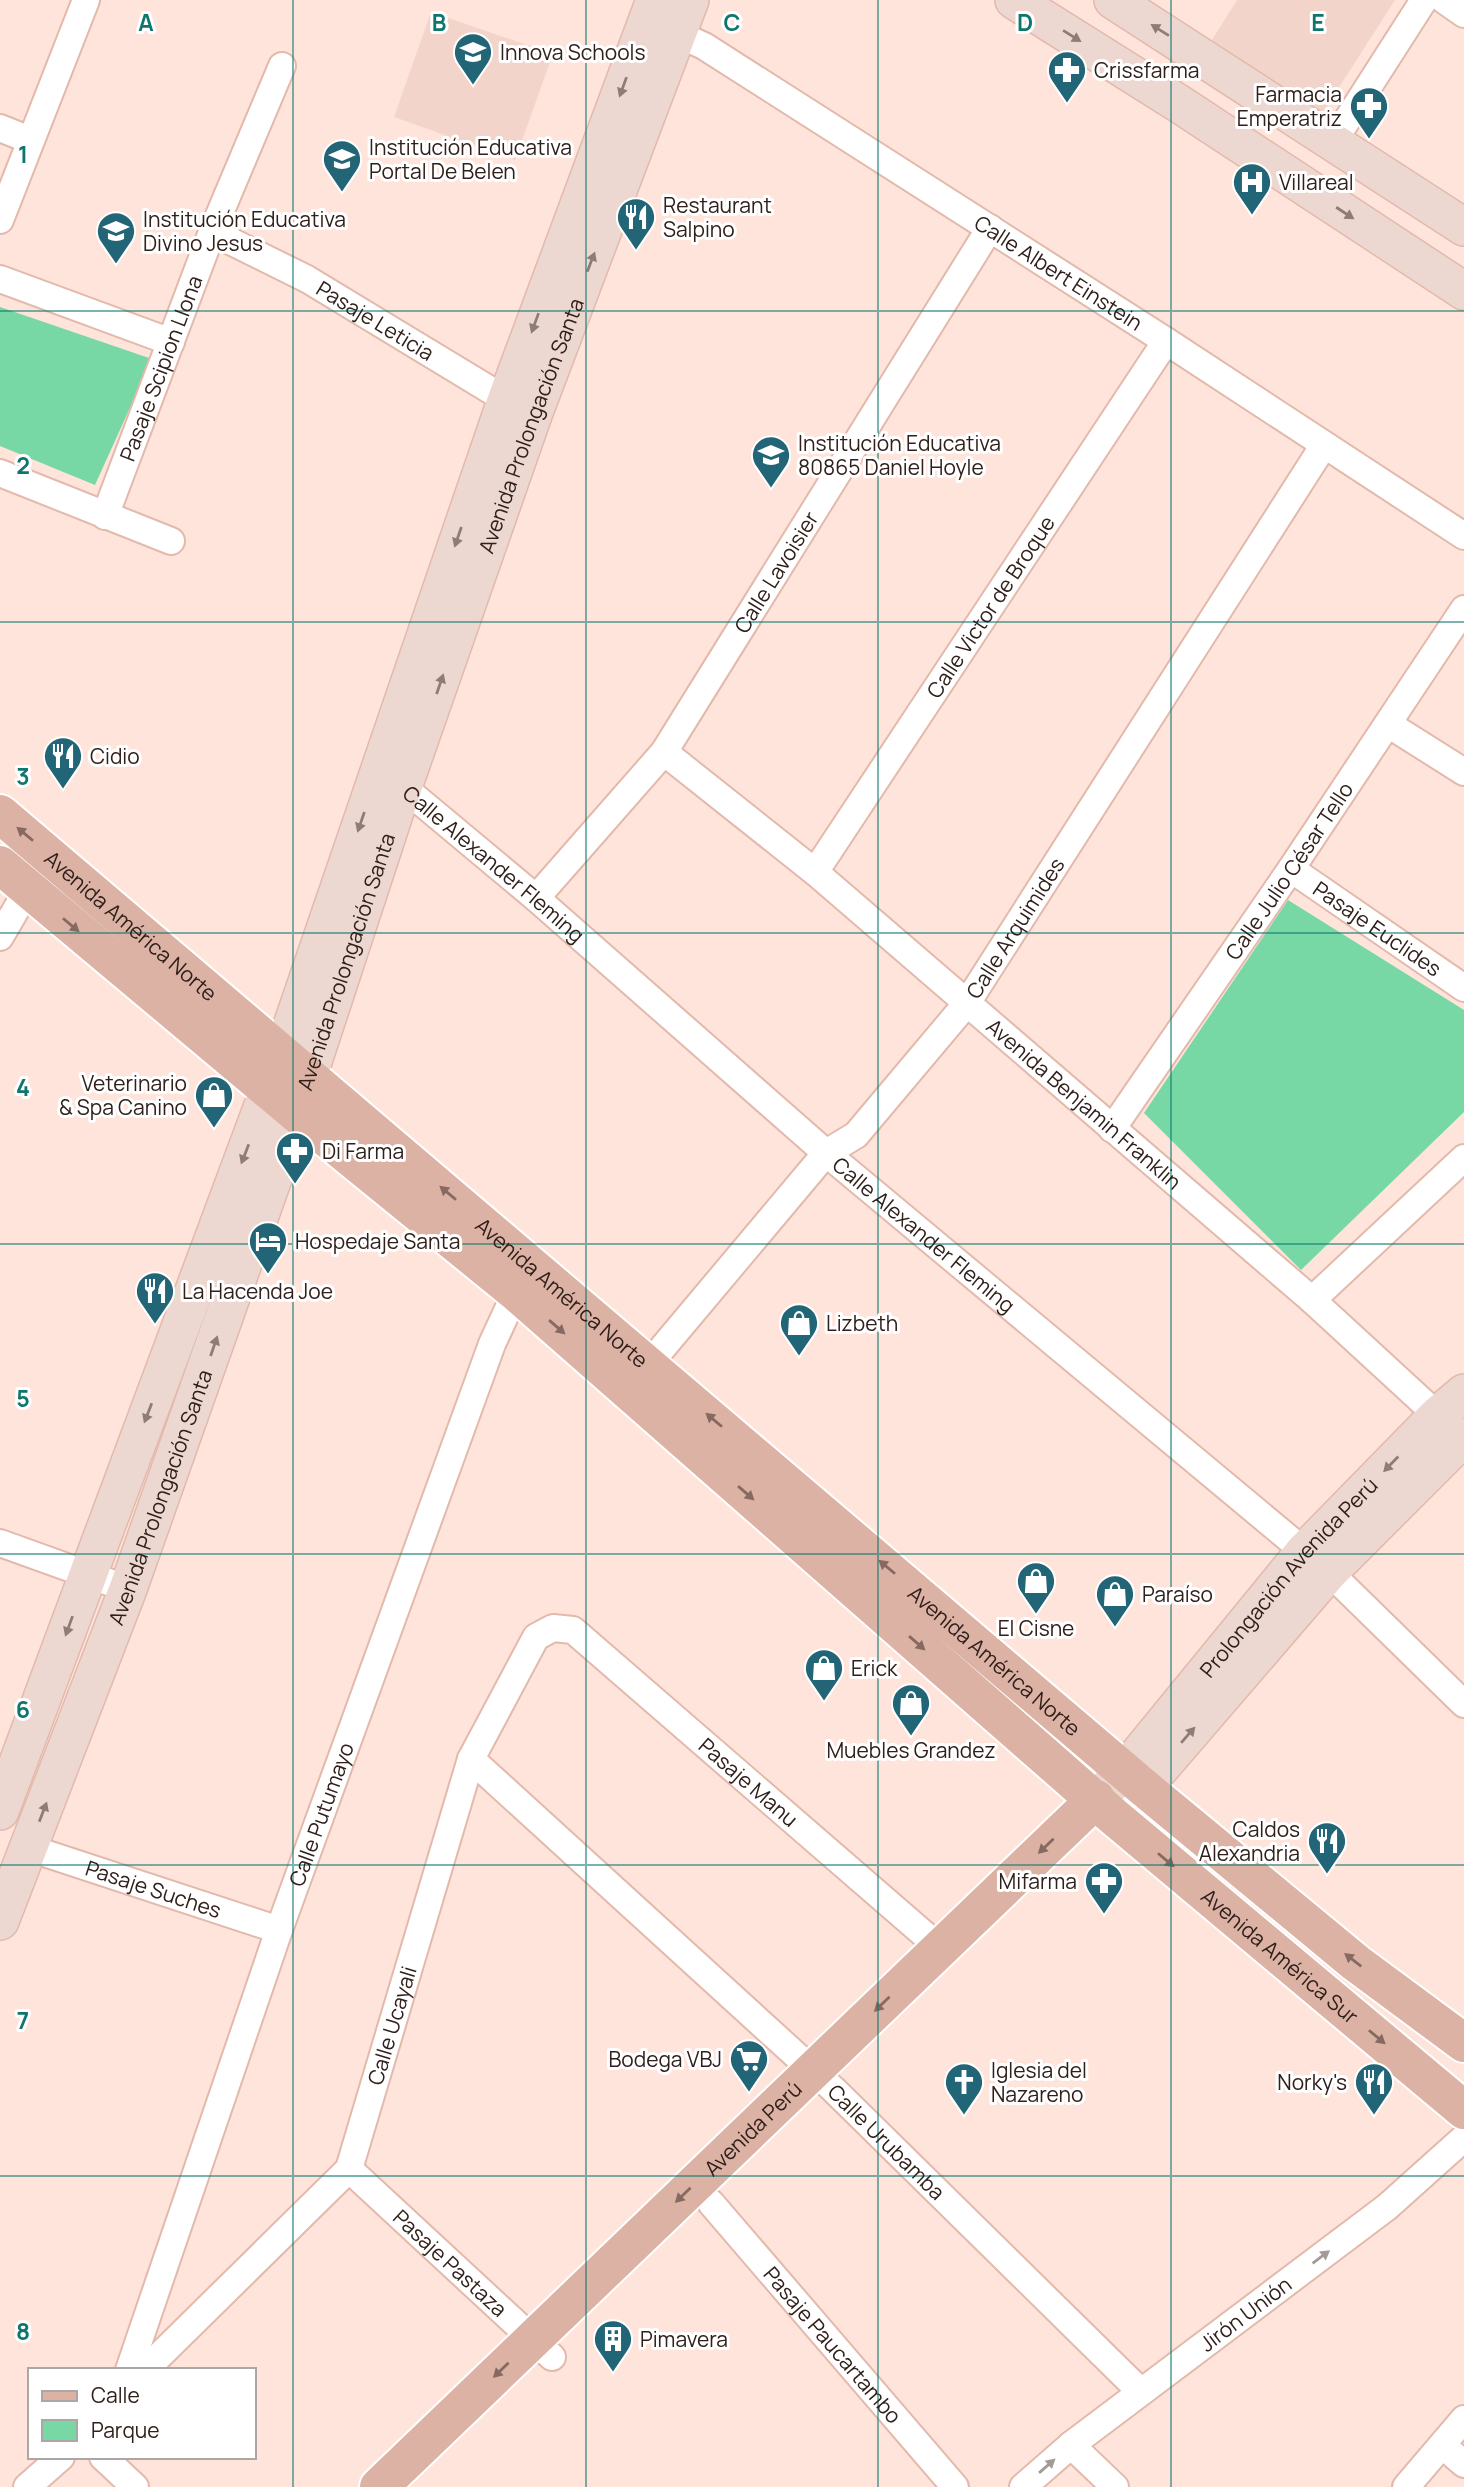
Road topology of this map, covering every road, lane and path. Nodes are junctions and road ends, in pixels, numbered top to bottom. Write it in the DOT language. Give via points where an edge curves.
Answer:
graph roads {
  1 [pos="86,0"];
  2 [pos="1014,0"];
  3 [pos="1113,0"];
  4 [pos="1424,0"];
  5 [pos="1444,0"];
  6 [pos="668,14"];
  7 [pos="1464,14"];
  8 [pos="1211,62"];
  9 [pos="282,66"];
  10 [pos="1181,105"];
  11 [pos="0,128"];
  12 [pos="30,140"];
  13 [pos="1333,142"];
  14 [pos="0,220"];
  15 [pos="1464,227"];
  16 [pos="990,228"];
  17 [pos="212,232"];
  18 [pos="0,279"];
  19 [pos="1464,291"];
  20 [pos="1166,341"];
  21 [pos="171,342"];
  22 [pos="519,408"];
  23 [pos="1324,445"];
  24 [pos="0,473"];
  25 [pos="105,516"];
  26 [pos="1464,536"];
  27 [pos="171,541"];
  28 [pos="1464,609"];
  29 [pos="1388,724"];
  30 [pos="664,752"];
  31 [pos="1464,772"];
  32 [pos="389,782"];
  33 [pos="0,814"];
  34 [pos="0,864"];
  35 [pos="1292,869"];
  36 [pos="816,872"];
  37 [pos="28,889"];
  38 [pos="536,898"];
  39 [pos="0,937"];
  40 [pos="1464,988"];
  41 [pos="967,1003"];
  42 [pos="295,1063"];
  43 [pos="282,1101"];
  44 [pos="1112,1129"];
  45 [pos="826,1153"];
  46 [pos="1464,1158"];
  47 [pos="525,1279"];
  48 [pos="1312,1300"];
  49 [pos="649,1364"];
  50 [pos="1457,1421"];
  51 [pos="0,1543"];
  52 [pos="1317,1562"];
  53 [pos="88,1574"];
  54 [pos="128,1589"];
  55 [pos="552,1628"];
  56 [pos="1464,1704"];
  57 [pos="471,1759"];
  58 [pos="1134,1779"];
  59 [pos="1105,1807"];
  60 [pos="0,1811"];
  61 [pos="29,1848"];
  62 [pos="0,1921"];
  63 [pos="279,1930"];
  64 [pos="940,1948"];
  65 [pos="1464,2043"];
  66 [pos="823,2080"];
  67 [pos="1464,2110"];
  68 [pos="1464,2138"];
  69 [pos="349,2169"];
  70 [pos="712,2203"];
  71 [pos="542,2348"];
  72 [pos="130,2368"];
  73 [pos="147,2368"];
  74 [pos="1141,2392"];
  75 [pos="1464,2419"];
  76 [pos="1071,2445"];
  77 [pos="1442,2445"];
  78 [pos="59,2459"];
  79 [pos="105,2459"];
  80 [pos="1464,2464"];
  81 [pos="27,2487"];
  82 [pos="135,2487"];
  83 [pos="379,2487"];
  84 [pos="417,2487"];
  85 [pos="955,2487"];
  86 [pos="1023,2487"];
  87 [pos="1115,2487"];
  88 [pos="1405,2487"];
  1 -- 12 [label="street"];
  2 -- 10 [label="street, one-way"];
  8 -- 3 [label="street, one-way"];
  4 -- 13 [label="street"];
  5 -- 7 [label="street"];
  6 -- 16 [label="street, Calle Albert Einstein" via="704,46"];
  6 -- 22 [label="street, Avenida Prolongación Santa"];
  8 -- 10 [label="street"];
  8 -- 13 [label="street"];
  9 -- 17 [label="street, Pasaje Scipion Llona"];
  10 -- 19 [label="street, one-way"];
  11 -- 12 [label="street"];
  12 -- 14 [label="street"];
  13 -- 15 [label="street"];
  16 -- 20 [label="street, Calle Albert Einstein"];
  16 -- 30 [label="street, Calle Lavoisier"];
  17 -- 21 [label="street, Pasaje Scipion Llona"];
  17 -- 22 [label="street, Pasaje Leticia" via="307,279"];
  18 -- 21 [label="street"];
  20 -- 23 [label="street, Calle Albert Einstein"];
  20 -- 36 [label="street, Calle Victor de Broque"];
  21 -- 25 [label="street, Pasaje Scipion Llona"];
  22 -- 32 [label="street, Avenida Prolongación Santa"];
  23 -- 26 [label="street, Calle Albert Einstein"];
  23 -- 41 [label="street, Calle Arquimides"];
  24 -- 25 [label="street"];
  25 -- 27 [label="street"];
  28 -- 29 [label="street, Calle Julio César Tello"];
  29 -- 31 [label="street"];
  29 -- 35 [label="street, Calle Julio César Tello"];
  30 -- 36 [label="street, Avenida Benjamin Franklin"];
  30 -- 38 [label="street, Calle Lavoisier"];
  32 -- 38 [label="street, Calle Alexander Fleming"];
  32 -- 42 [label="street, Avenida Prolongación Santa"];
  42 -- 33 [label="main road, Avenida América Norte, one-way"];
  34 -- 37 [label="main road, Avenida América Norte"];
  35 -- 40 [label="street, Pasaje Euclides"];
  35 -- 44 [label="street, Calle Julio César Tello"];
  36 -- 41 [label="street, Avenida Benjamin Franklin"];
  37 -- 39 [label="street"];
  37 -- 43 [label="main road, Avenida América Norte, one-way"];
  38 -- 45 [label="street, Calle Alexander Fleming"];
  41 -- 44 [label="street, Avenida Benjamin Franklin"];
  41 -- 45 [label="street, Calle Arquimides" via="856,1135"];
  42 -- 43 [label="street, Avenida Prolongación Santa"];
  47 -- 42 [label="main road, Avenida América Norte, one-way"];
  43 -- 47 [label="main road, Avenida América Norte"];
  43 -- 53 [label="street, Avenida Prolongación Santa, one-way"];
  54 -- 43 [label="street, Avenida Prolongación Santa, one-way"];
  44 -- 48 [label="street, Avenida Benjamin Franklin"];
  45 -- 49 [label="street, Calle Arquimides"];
  45 -- 52 [label="street, Calle Alexander Fleming"];
  46 -- 48 [label="street"];
  47 -- 49 [label="main road, Avenida América Norte"];
  47 -- 59 [label="main road, Avenida América Norte, one-way"];
  47 -- 63 [label="street, Calle Putumayo" via="492,1344"];
  48 -- 50 [label="street, Avenida Benjamin Franklin"];
  58 -- 49 [label="main road, Avenida América Norte, one-way"];
  50 -- 52 [label="street, Prolongación Avenida Perú"];
  51 -- 53 [label="street"];
  52 -- 56 [label="street, Calle Alexander Fleming"];
  52 -- 58 [label="street, Prolongación Avenida Perú"];
  53 -- 54 [label="street"];
  53 -- 60 [label="street, Avenida Prolongación Santa, one-way"];
  61 -- 54 [label="street, Avenida Prolongación Santa, one-way"];
  55 -- 57 [label="street, Calle Ucayali" via="536,1637"];
  55 -- 64 [label="street, Pasaje Manu" via="573,1630"];
  57 -- 66 [label="street, Calle Urubamba"];
  57 -- 69 [label="street, Calle Ucayali"];
  58 -- 59 [label="street, Avenida Perú"];
  65 -- 58 [label="main road, Avenida América Sur, one-way" via="1356,1963"];
  59 -- 64 [label="main road, Avenida Perú, one-way"];
  59 -- 66 [label="main road, Avenida Perú"];
  59 -- 67 [label="main road, Avenida América Sur, one-way"];
  61 -- 62 [label="street, Avenida Prolongación Santa"];
  61 -- 63 [label="street, Pasaje Suches"];
  63 -- 72 [label="street, Calle Putumayo"];
  64 -- 66 [label="main road, Avenida Perú, one-way"];
  66 -- 70 [label="main road, Avenida Perú"];
  66 -- 71 [label="main road, Avenida Perú, one-way"];
  66 -- 74 [label="street, Calle Urubamba"];
  74 -- 68 [label="street, Jirón Unión, one-way" via="1387,2207"];
  69 -- 71 [label="street, Pasaje Pastaza"];
  69 -- 73 [label="street, Calle Ucayali"];
  70 -- 71 [label="main road, Avenida Perú"];
  70 -- 85 [label="street, Pasaje Paucartambo"];
  71 -- 83 [label="main road, Avenida Perú, one-way"];
  71 -- 84 [label="main road, Avenida Perú"];
  74 -- 76 [label="street, Jirón Unión"];
  75 -- 77 [label="street"];
  86 -- 76 [label="street, Jirón Unión, one-way"];
  76 -- 87 [label="street"];
  77 -- 80 [label="street"];
  77 -- 88 [label="street"];
  78 -- 81 [label="street"];
  79 -- 82 [label="street"];
}
